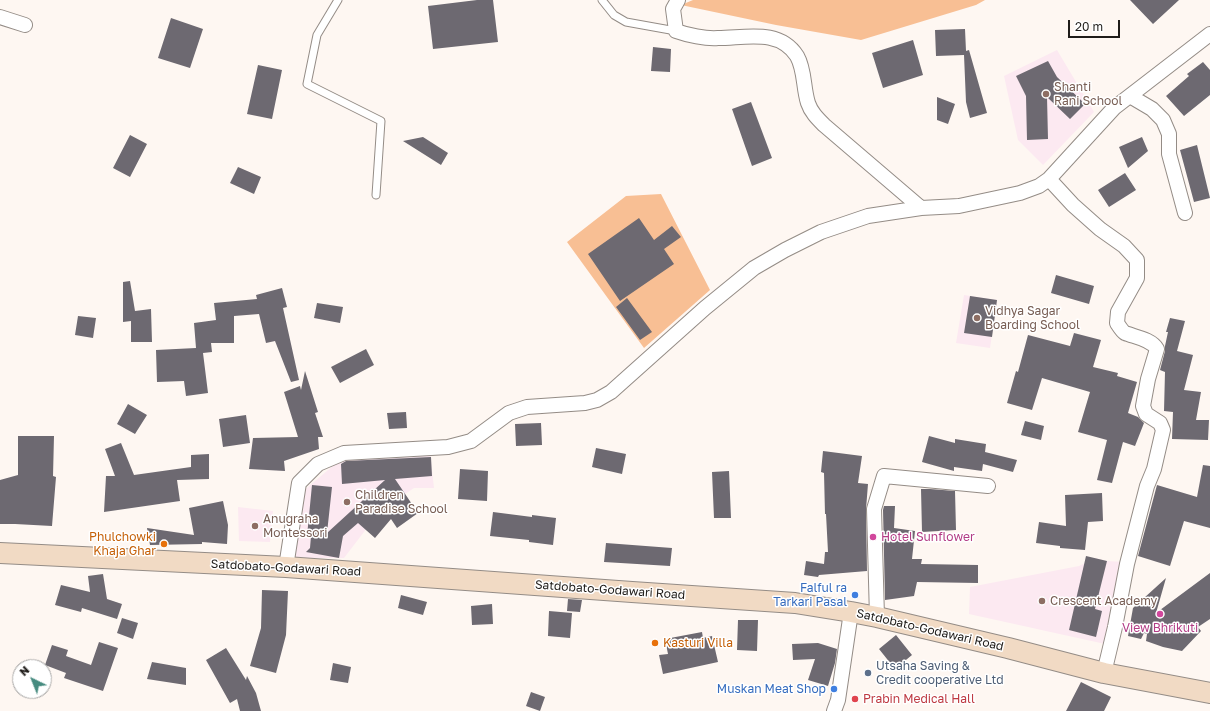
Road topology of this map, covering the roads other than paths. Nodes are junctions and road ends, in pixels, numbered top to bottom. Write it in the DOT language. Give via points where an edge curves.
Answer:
graph roads {
  1 [pos="338,0"];
  2 [pos="602,0"];
  3 [pos="678,0"];
  4 [pos="0,17"];
  5 [pos="25,25"];
  6 [pos="676,31"];
  7 [pos="1210,34"];
  8 [pos="1130,96"];
  9 [pos="1049,179"];
  10 [pos="376,195"];
  11 [pos="921,208"];
  12 [pos="1186,213"];
  13 [pos="988,486"];
  14 [pos="0,553"];
  15 [pos="286,567"];
  16 [pos="851,612"];
  17 [pos="877,617"];
  18 [pos="1104,673"];
  19 [pos="1210,693"];
  20 [pos="834,711"];
  1 -- 10 [label="lane" via="317,35 307,84 381,121"];
  2 -- 6 [label="lane" via="614,15 626,22"];
  3 -- 6 [label="street" via="673,9"];
  4 -- 5 [label="street"];
  6 -- 11 [label="street" via="716,38 771,37 786,44 801,64 808,103 814,115"];
  7 -- 8 [label="street"];
  8 -- 9 [label="street" via="1114,108"];
  8 -- 12 [label="street" via="1152,109 1163,120 1169,134 1169,154"];
  9 -- 11 [label="street" via="1020,194 959,206"];
  9 -- 18 [label="street" via="1073,205 1124,246 1137,260 1137,278 1118,312 1117,323 1124,332 1138,336 1157,349 1143,406 1146,414 1160,423 1163,430 1129,557"];
  11 -- 15 [label="street" via="868,216 820,232 754,268 611,392 597,400 527,407 509,413 471,441 448,447 344,453 318,464 299,483"];
  13 -- 17 [label="street" via="884,476 874,509"];
  14 -- 15 [label="street, Satdobato-Godawari Road"];
  15 -- 16 [label="street, Satdobato-Godawari Road" via="787,602"];
  16 -- 17 [label="street, Satdobato-Godawari Road"];
  16 -- 20 [label="street" via="838,700"];
  17 -- 18 [label="street, Satdobato-Godawari Road"];
  18 -- 19 [label="street, Satdobato-Godawari Road"];
}
